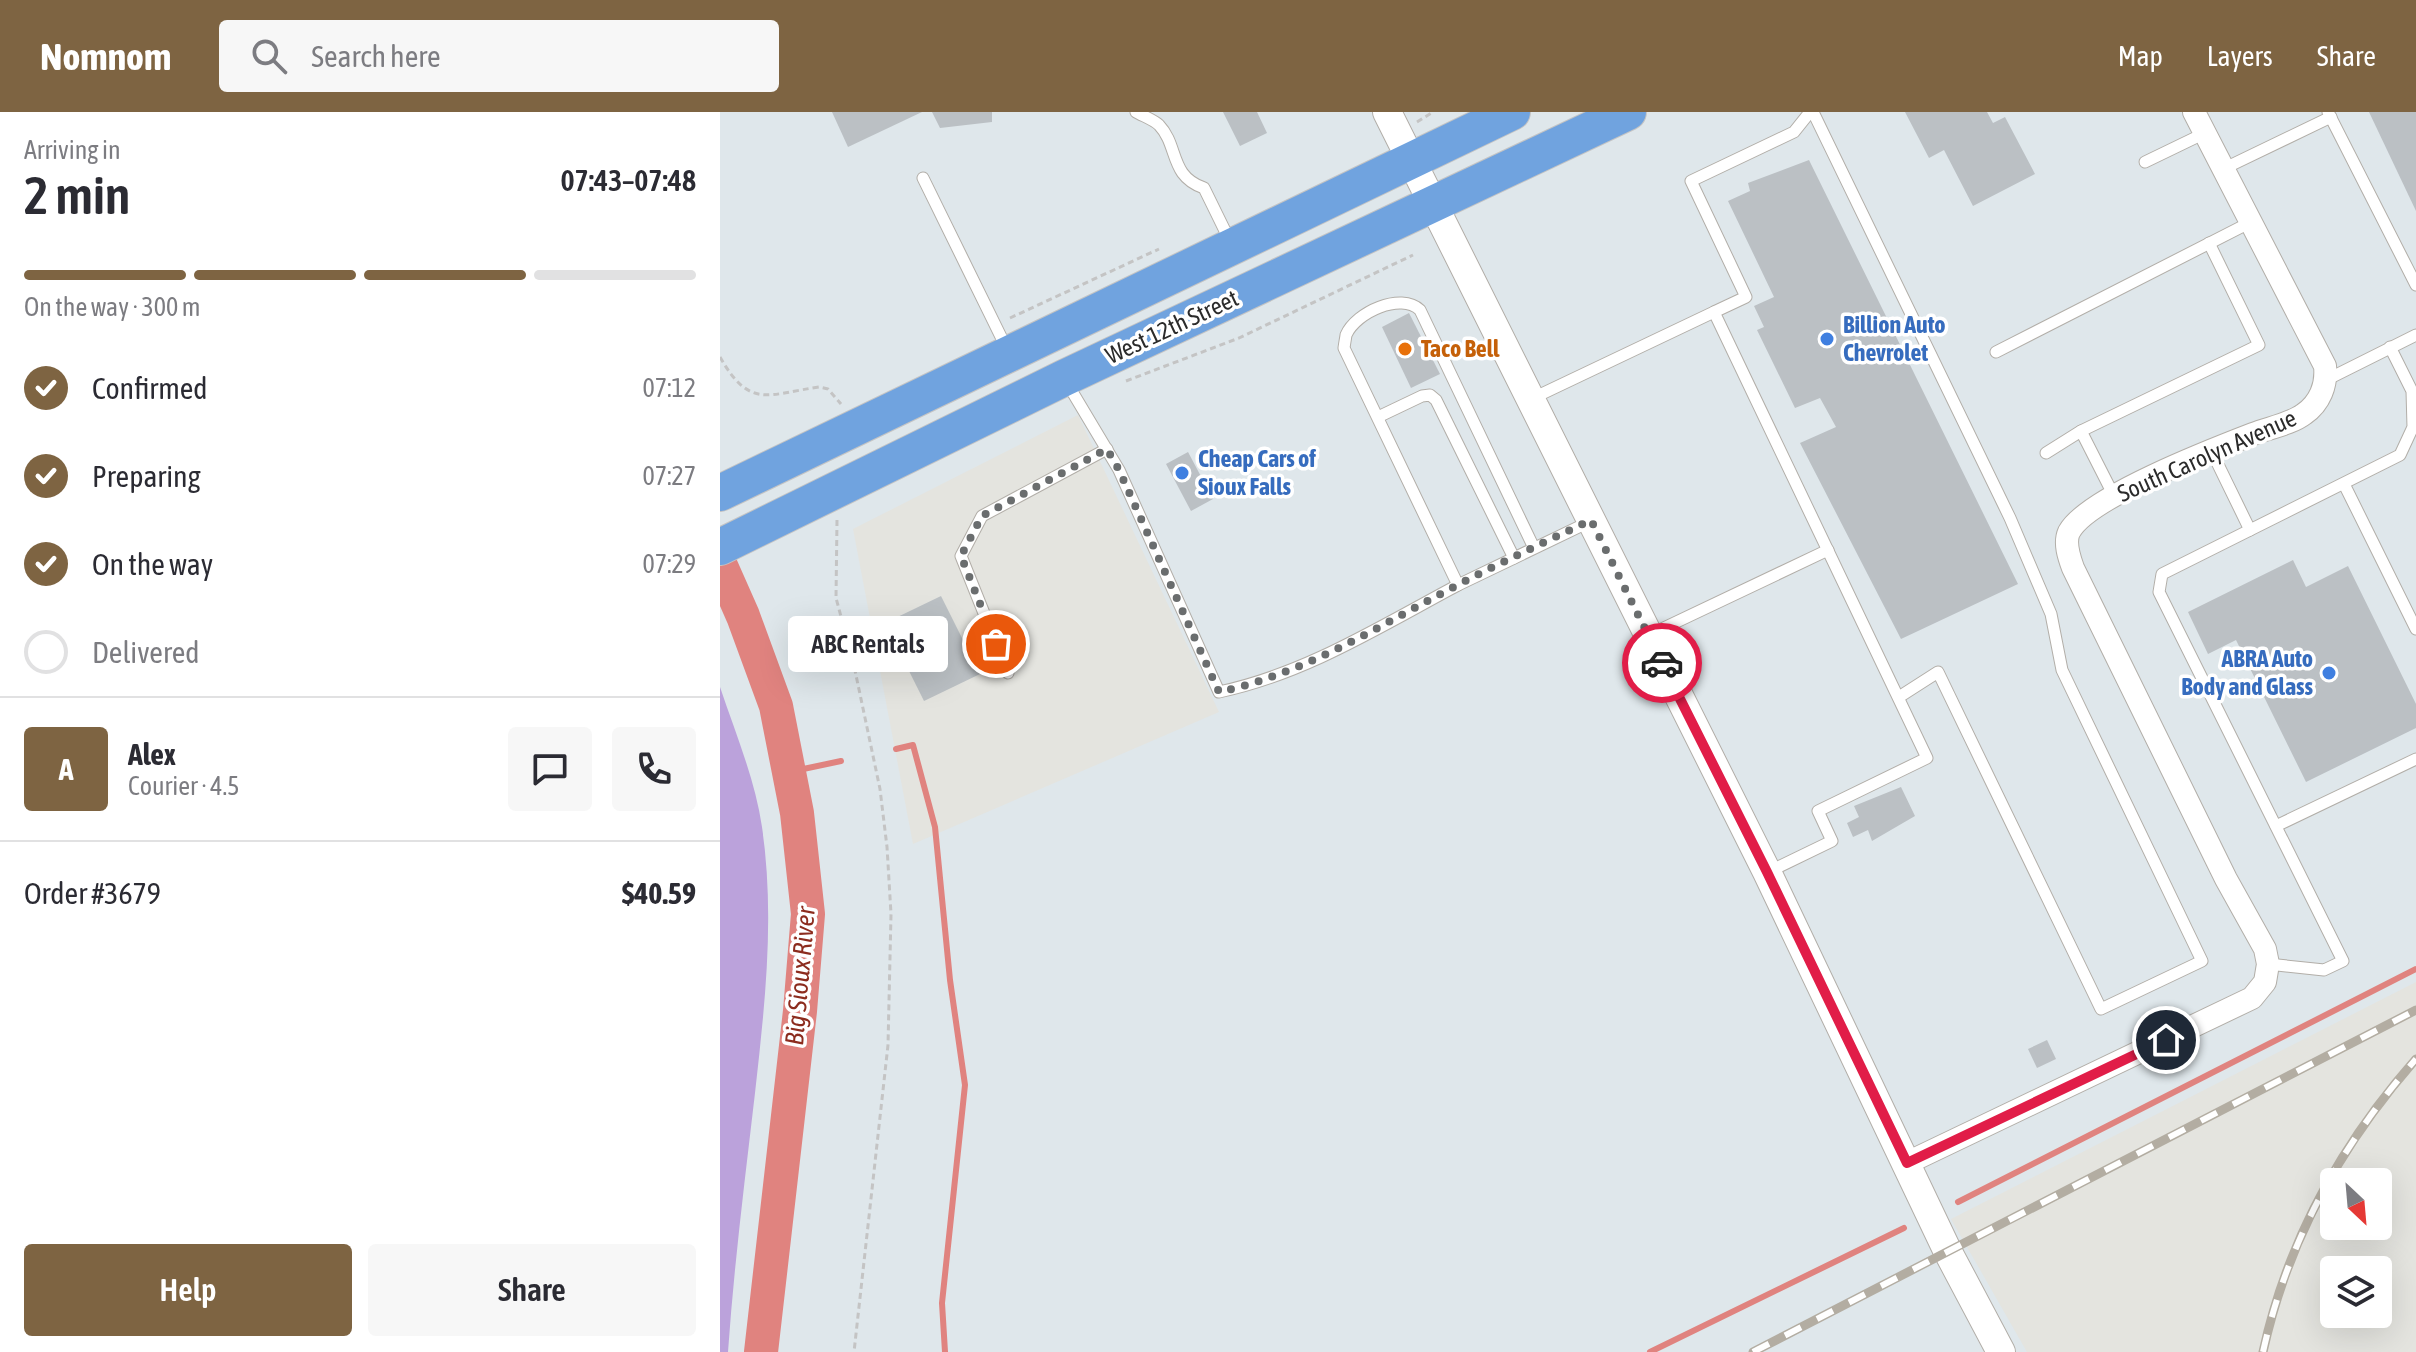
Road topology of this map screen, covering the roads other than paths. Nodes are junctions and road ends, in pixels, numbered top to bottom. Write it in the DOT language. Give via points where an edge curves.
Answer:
graph roads {
  1 [pos="1136,112"];
  2 [pos="1387,112"];
  3 [pos="1512,112"];
  4 [pos="1628,112"];
  5 [pos="1811,112"];
  6 [pos="2194,112"];
  7 [pos="2329,115"];
  8 [pos="2205,133"];
  9 [pos="1411,160"];
  10 [pos="2145,162"];
  11 [pos="2223,169"];
  12 [pos="923,178"];
  13 [pos="1433,204"];
  14 [pos="2251,222"];
  15 [pos="2209,243"];
  16 [pos="1231,245"];
  17 [pos="2416,285"];
  18 [pos="1714,312"];
  19 [pos="2416,335"];
  20 [pos="2390,347"];
  21 [pos="1996,352"];
  22 [pos="1009,353"];
  23 [pos="1064,378"];
  24 [pos="2326,380"];
  25 [pos="1530,399"];
  26 [pos="1378,417"];
  27 [pos="2081,431"];
  28 [pos="1107,449"];
  29 [pos="2211,450"];
  30 [pos="2046,453"];
  31 [pos="2344,484"];
  32 [pos="720,493"];
  33 [pos="2114,496"];
  34 [pos="1591,520"];
  35 [pos="2250,530"];
  36 [pos="720,547"];
  37 [pos="1534,548"];
  38 [pos="1828,550"];
  39 [pos="1514,558"];
  40 [pos="1458,585"];
  41 [pos="2416,629"];
  42 [pos="1649,635"];
  43 [pos="1008,673"];
  44 [pos="1899,697"];
  45 [pos="2416,759"];
  46 [pos="2276,826"];
  47 [pos="1767,872"];
  48 [pos="2268,964"];
  49 [pos="1907,1163"];
  50 [pos="1993,1346"];
  1 -- 16 [label="lane" via="1160,126 1184,176 1204,188"];
  2 -- 9 [label="street"];
  3 -- 9 [label="main road, West 12th Street"];
  4 -- 13 [label="main road, West 12th Street"];
  5 -- 18 [label="lane" via="1794,132 1691,181 1746,297"];
  5 -- 44 [label="lane" via="2010,518 2051,614 2062,670 2202,961 2101,1009 1938,672"];
  6 -- 8 [label="street"];
  7 -- 11 [label="lane"];
  7 -- 17 [label="lane"];
  8 -- 10 [label="lane"];
  8 -- 11 [label="street"];
  9 -- 13 [label="street"];
  9 -- 16 [label="main road, West 12th Street"];
  11 -- 14 [label="street"];
  12 -- 22 [label="lane"];
  13 -- 23 [label="main road, West 12th Street"];
  13 -- 25 [label="street"];
  14 -- 15 [label="lane"];
  14 -- 24 [label="street" via="2325,366"];
  15 -- 21 [label="lane"];
  15 -- 27 [label="lane" via="2259,345"];
  16 -- 22 [label="main road, West 12th Street"];
  18 -- 25 [label="lane"];
  18 -- 38 [label="lane"];
  19 -- 20 [label="lane"];
  20 -- 24 [label="lane"];
  20 -- 31 [label="lane" via="2412,391 2413,427 2400,455"];
  22 -- 32 [label="main road, West 12th Street"];
  23 -- 28 [label="lane"];
  23 -- 36 [label="main road, West 12th Street" via="830,505"];
  24 -- 29 [label="street, South Carolyn Avenue" via="2304,414"];
  25 -- 34 [label="street"];
  26 -- 37 [label="lane" via="1344,348 1346,335 1357,321 1386,305 1413,303"];
  26 -- 39 [label="lane" via="1422,396 1436,400"];
  26 -- 40 [label="lane"];
  27 -- 30 [label="lane"];
  27 -- 33 [label="lane"];
  28 -- 40 [label="lane" via="1219,692 1259,683 1321,657"];
  28 -- 43 [label="lane" via="982,516 961,556"];
  29 -- 33 [label="street, South Carolyn Avenue"];
  29 -- 35 [label="lane"];
  31 -- 35 [label="lane"];
  31 -- 41 [label="lane"];
  33 -- 48 [label="street, South Carolyn Avenue" via="2069,533 2067,551 2226,879 2259,935"];
  34 -- 37 [label="lane"];
  34 -- 42 [label="street"];
  35 -- 46 [label="lane" via="2162,574 2159,592"];
  37 -- 39 [label="lane"];
  38 -- 42 [label="lane"];
  38 -- 44 [label="lane"];
  39 -- 40 [label="lane"];
  42 -- 47 [label="street"];
  44 -- 47 [label="lane" via="1927,758 1818,811 1832,841"];
  45 -- 46 [label="lane"];
  46 -- 48 [label="lane" via="2343,961 2324,970"];
  47 -- 49 [label="street"];
  48 -- 49 [label="street" via="2265,982 2252,998"];
  49 -- 50 [label="street"];
}
